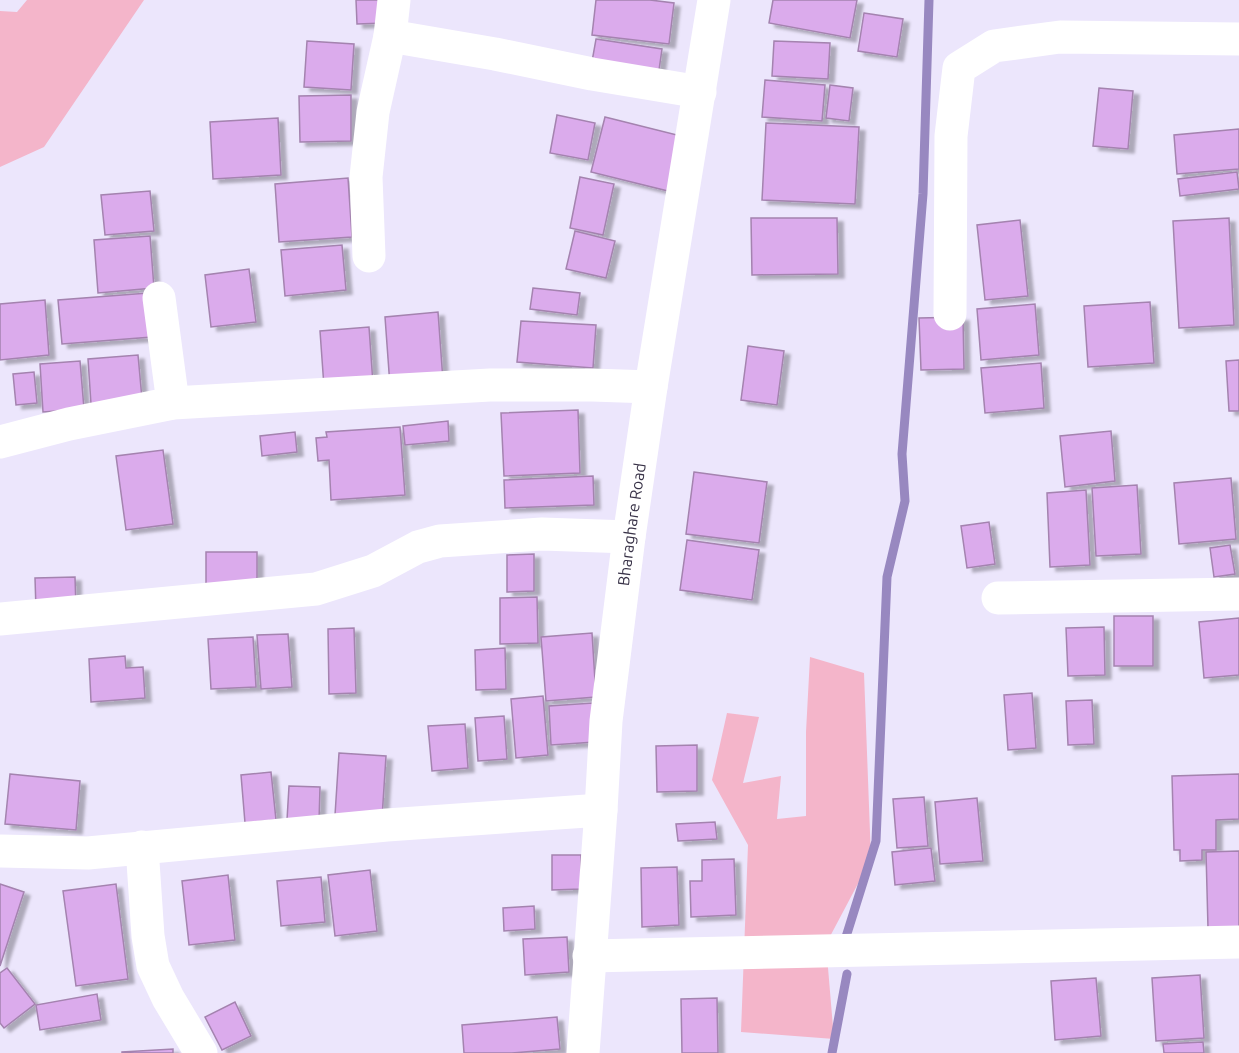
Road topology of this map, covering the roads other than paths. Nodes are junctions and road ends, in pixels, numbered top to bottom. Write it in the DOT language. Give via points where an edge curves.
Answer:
graph roads {
  1 [pos="394,0"];
  2 [pos="714,0"];
  3 [pos="390,36"];
  4 [pos="1239,39"];
  5 [pos="700,92"];
  6 [pos="369,256"];
  7 [pos="159,298"];
  8 [pos="950,314"];
  9 [pos="651,387"];
  10 [pos="173,403"];
  11 [pos="0,442"];
  12 [pos="629,537"];
  13 [pos="1239,594"];
  14 [pos="998,598"];
  15 [pos="0,620"];
  16 [pos="601,810"];
  17 [pos="142,847"];
  18 [pos="0,851"];
  19 [pos="1239,942"];
  20 [pos="589,956"];
  21 [pos="201,1053"];
  22 [pos="583,1053"];
  1 -- 3 [label="street"];
  2 -- 5 [label="street, Bharaghare Road"];
  3 -- 5 [label="street"];
  3 -- 6 [label="street" via="373,112 366,177"];
  4 -- 8 [label="street" via="1060,37 994,46 959,68 951,136"];
  5 -- 9 [label="street, Bharaghare Road"];
  7 -- 10 [label="street"];
  9 -- 10 [label="street" via="490,385"];
  9 -- 12 [label="street, Bharaghare Road"];
  10 -- 11 [label="street"];
  12 -- 15 [label="street" via="542,534 440,541 418,547 373,571 316,589"];
  12 -- 16 [label="street, Bharaghare Road" via="606,721"];
  13 -- 14 [label="street"];
  16 -- 17 [label="street"];
  16 -- 20 [label="street, Bharaghare Road"];
  17 -- 18 [label="street" via="88,853"];
  17 -- 21 [label="street" via="153,966"];
  19 -- 20 [label="street"];
  20 -- 22 [label="street, Bharaghare Road"];
}
